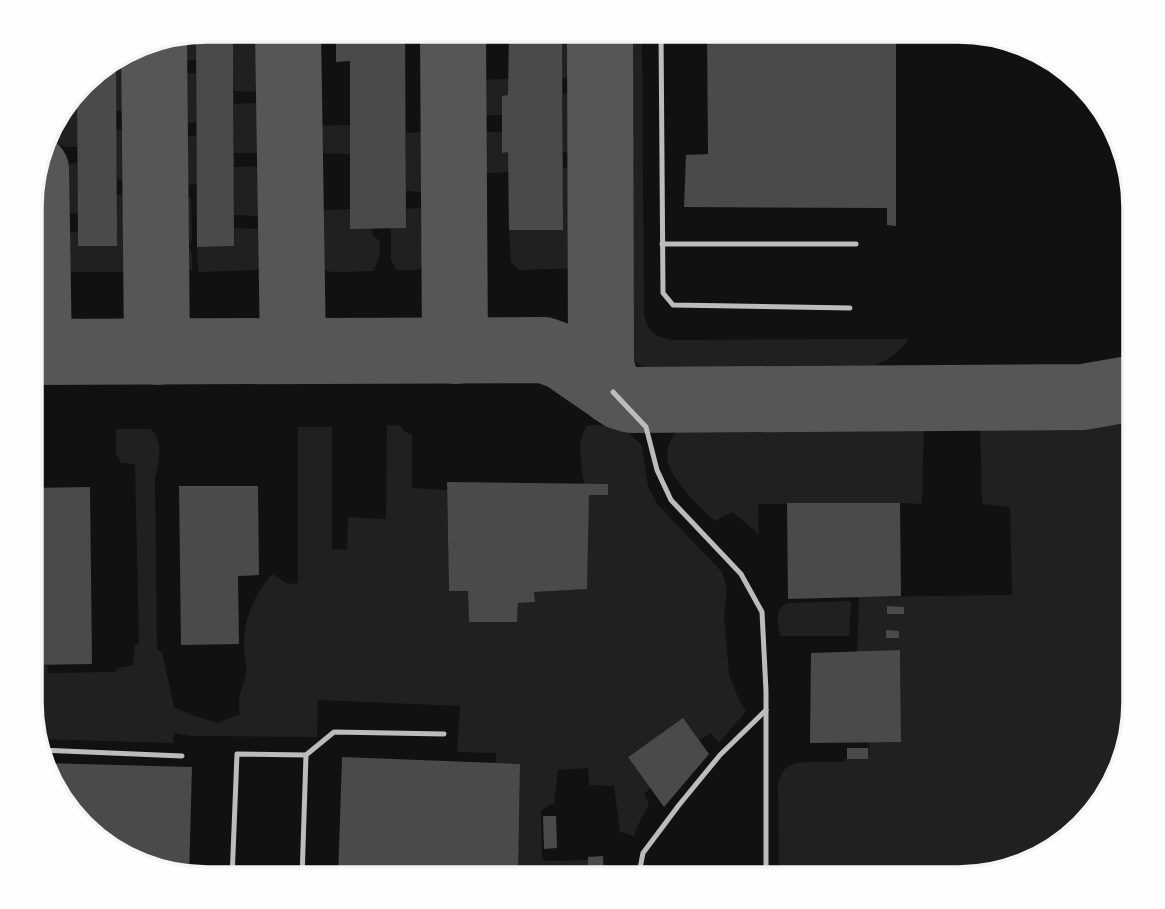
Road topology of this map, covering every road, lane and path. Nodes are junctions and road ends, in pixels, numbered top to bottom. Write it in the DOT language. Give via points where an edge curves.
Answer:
graph roads {
  1 [pos="661,42"];
  2 [pos="662,244"];
  3 [pos="856,244"];
  4 [pos="850,308"];
  5 [pos="613,392"];
  6 [pos="766,710"];
  7 [pos="444,734"];
  8 [pos="50,750"];
  9 [pos="306,755"];
  10 [pos="182,756"];
  11 [pos="232,867"];
  12 [pos="302,867"];
  13 [pos="640,867"];
  14 [pos="766,867"];
  1 -- 2 [label="lane"];
  2 -- 3 [label="lane"];
  2 -- 4 [label="lane" via="663,293 673,305"];
  5 -- 6 [label="lane" via="646,427 657,470 671,500 741,574 762,612"];
  6 -- 13 [label="lane" via="720,755 679,805 643,853"];
  6 -- 14 [label="lane"];
  7 -- 9 [label="lane" via="334,732"];
  8 -- 10 [label="lane"];
  9 -- 11 [label="lane" via="237,754"];
  9 -- 12 [label="lane"];
}
